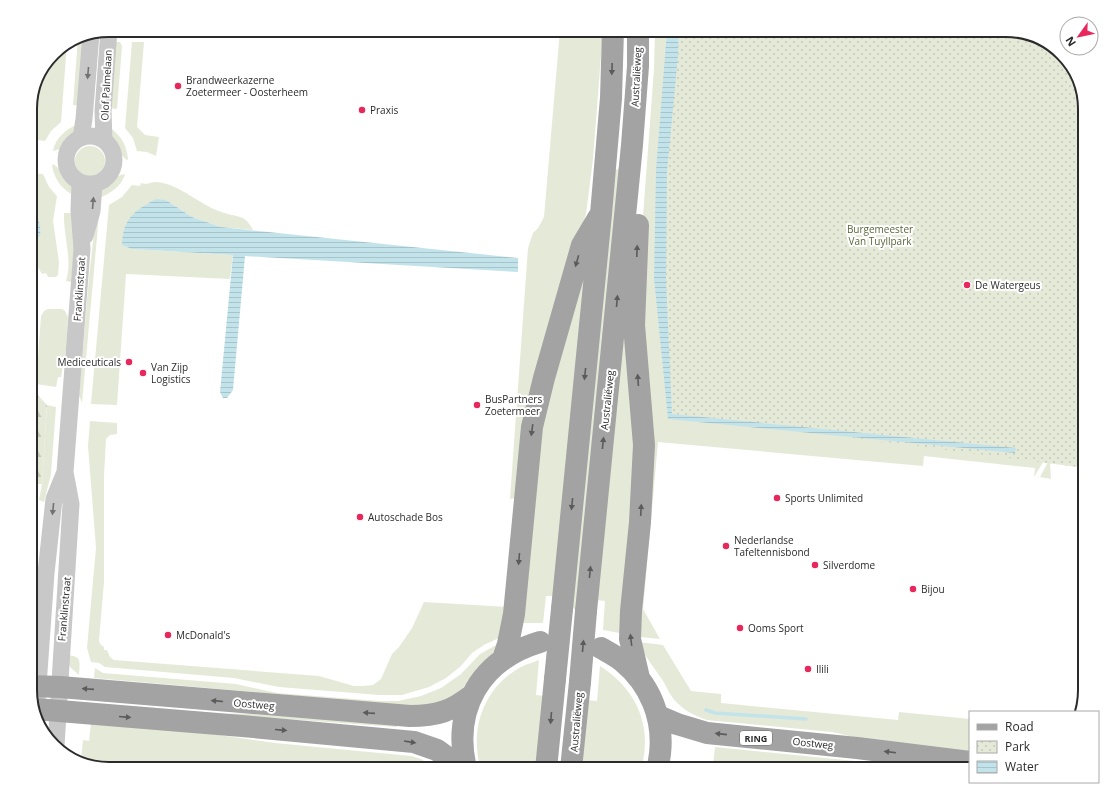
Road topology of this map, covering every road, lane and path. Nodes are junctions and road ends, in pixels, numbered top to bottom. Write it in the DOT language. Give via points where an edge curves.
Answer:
graph roads {
  1 [pos="108,37"];
  2 [pos="613,37"];
  3 [pos="638,37"];
  4 [pos="91,39"];
  5 [pos="81,138"];
  6 [pos="104,140"];
  7 [pos="632,145"];
  8 [pos="87,183"];
  9 [pos="601,214"];
  10 [pos="65,472"];
  11 [pos="540,642"];
  12 [pos="601,648"];
  13 [pos="37,658"];
  14 [pos="503,659"];
  15 [pos="639,678"];
  16 [pos="37,686"];
  17 [pos="60,687"];
  18 [pos="472,695"];
  19 [pos="40,711"];
  20 [pos="58,712"];
  21 [pos="658,716"];
  22 [pos="56,738"];
  23 [pos="454,762"];
  24 [pos="463,762"];
  25 [pos="547,762"];
  26 [pos="572,762"];
  27 [pos="658,762"];
  28 [pos="969,762"];
  1 -- 6 [label="street, Olof Palmelaan" via="103,111"];
  2 -- 9 [label="main road, one-way" via="611,98"];
  3 -- 7 [label="main road, Australiëweg"];
  4 -- 5 [label="street, Olof Palmelaan, one-way"];
  5 -- 6 [label="street" via="93,136"];
  5 -- 8 [label="street" via="70,146 66,166 69,173"];
  6 -- 8 [label="street" via="114,155 112,171 101,182"];
  15 -- 7 [label="main road, one-way" via="630,639 644,445 634,325 640,176"];
  26 -- 7 [label="main road, Australiëweg, one-way, bridge"];
  8 -- 10 [label="street, Franklinstraat" via="92,211 82,249"];
  9 -- 14 [label="main road, one-way" via="582,245 532,427 514,614"];
  9 -- 25 [label="main road, one-way, bridge"];
  10 -- 13 [label="street, Franklinstraat, one-way" via="54,499"];
  10 -- 17 [label="street, Franklinstraat" via="71,504"];
  11 -- 14 [label="main road"];
  12 -- 15 [label="main road" via="622,661"];
  14 -- 18 [label="main road" via="485,675"];
  15 -- 21 [label="main road" via="651,696"];
  16 -- 17 [label="main road, Oostweg"];
  18 -- 17 [label="main road, Oostweg, one-way" via="450,710 426,716 410,716"];
  17 -- 20 [label="street, Franklinstraat"];
  18 -- 24 [label="main road" via="465,713 462,733"];
  19 -- 20 [label="main road"];
  20 -- 22 [label="street, Franklinstraat"];
  20 -- 23 [label="main road, one-way" via="414,742 437,750"];
  21 -- 27 [label="main road" via="661,741"];
  28 -- 21 [label="main road, Oostweg / RING, one-way" via="707,733"];
}
